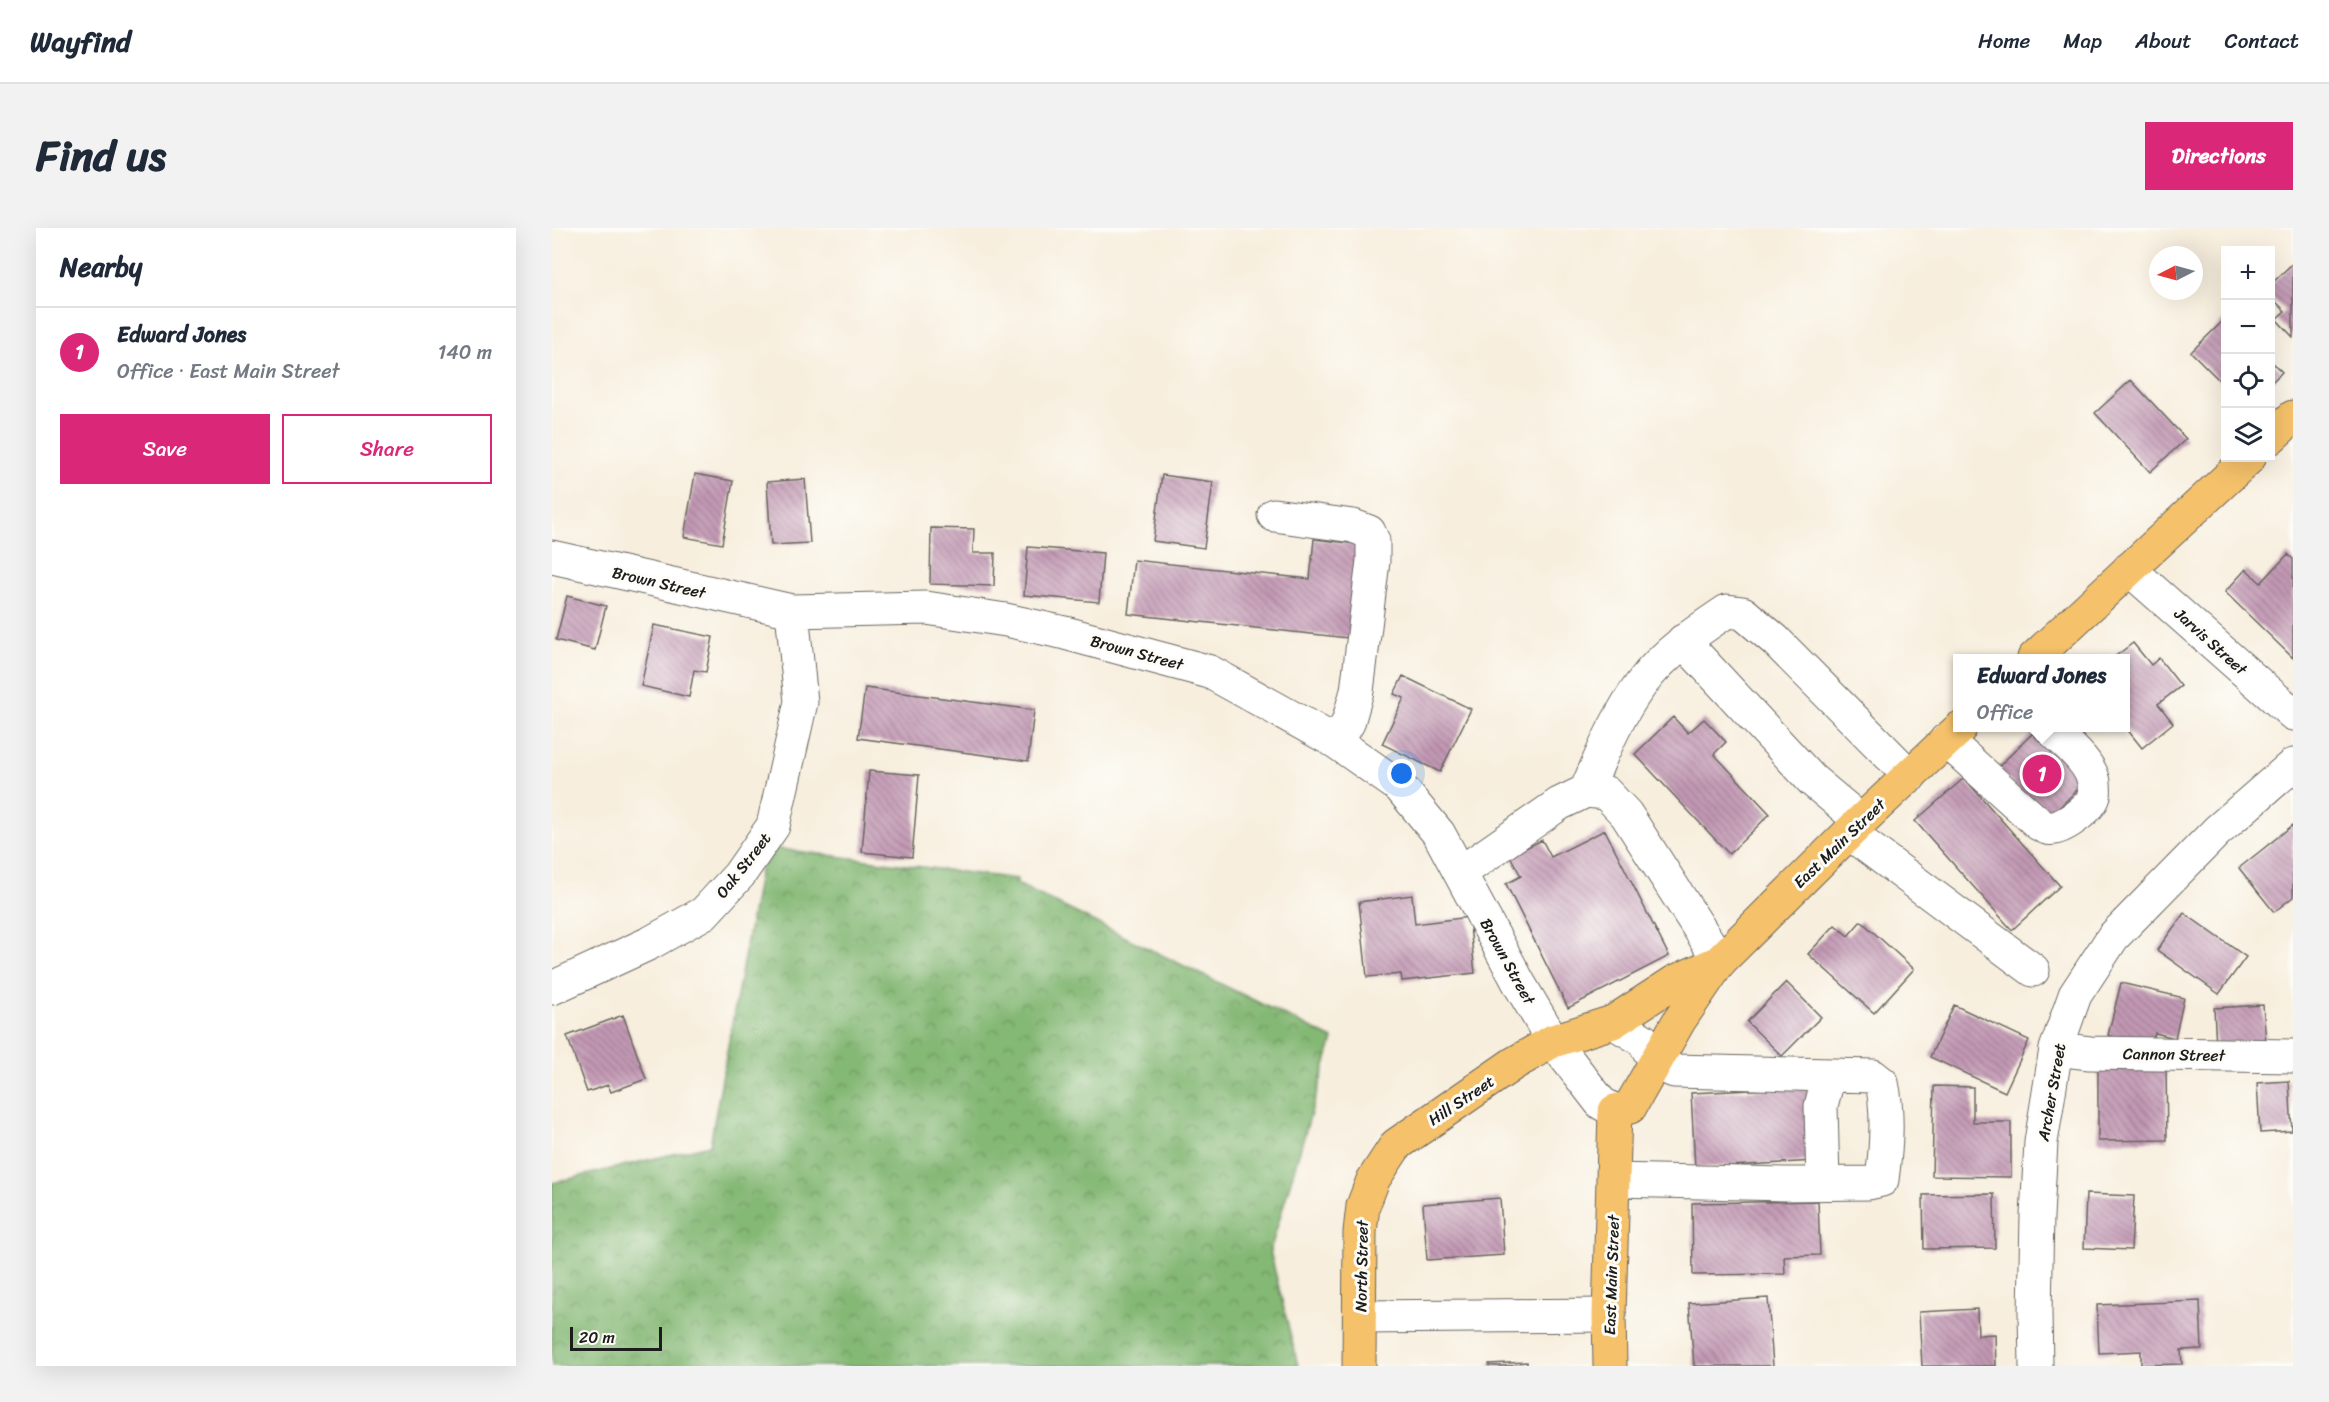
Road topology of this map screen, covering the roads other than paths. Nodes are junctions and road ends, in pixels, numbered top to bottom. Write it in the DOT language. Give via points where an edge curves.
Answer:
graph roads {
  1 [pos="2293,417"];
  2 [pos="2275,434"];
  3 [pos="2245,462"];
  4 [pos="1274,515"];
  5 [pos="552,557"];
  6 [pos="2130,569"];
  7 [pos="792,611"];
  8 [pos="1683,641"];
  9 [pos="2038,654"];
  10 [pos="2293,714"];
  11 [pos="2054,732"];
  12 [pos="1953,734"];
  13 [pos="1336,742"];
  14 [pos="2293,765"];
  15 [pos="1910,776"];
  16 [pos="1586,791"];
  17 [pos="1855,827"];
  18 [pos="1460,873"];
  19 [pos="1720,961"];
  20 [pos="2033,970"];
  21 [pos="552,988"];
  22 [pos="1613,1022"];
  23 [pos="1553,1041"];
  24 [pos="2056,1049"];
  25 [pos="2293,1056"];
  26 [pos="1656,1063"];
  27 [pos="1829,1075"];
  28 [pos="1616,1111"];
  29 [pos="1380,1169"];
  30 [pos="1614,1180"];
  31 [pos="1823,1183"];
  32 [pos="1609,1315"];
  33 [pos="1359,1317"];
  34 [pos="1359,1366"];
  35 [pos="1610,1366"];
  36 [pos="2036,1366"];
  1 -- 2 [label="main road"];
  3 -- 6 [label="main road"];
  4 -- 13 [label="street" via="1353,526 1369,532 1373,541 1357,691 1348,723"];
  5 -- 7 [label="street, Brown Street"];
  6 -- 9 [label="main road"];
  6 -- 10 [label="street, Jarvis Street"];
  7 -- 13 [label="street, Brown Street" via="926,608 1065,633 1210,672"];
  7 -- 21 [label="street, Oak Street" via="801,702 773,826 739,875 704,913 650,943"];
  8 -- 15 [label="street" via="1727,610 1743,614 1775,640"];
  8 -- 16 [label="street" via="1642,682 1610,735"];
  8 -- 17 [label="street"];
  11 -- 12 [label="street" via="2087,766 2094,796 2089,806 2063,826 2047,828 1986,778"];
  12 -- 15 [label="main road, East Main Street"];
  13 -- 18 [label="street, Brown Street" via="1400,786 1439,834"];
  14 -- 24 [label="street, Archer Street" via="2217,831 2113,937 2075,995"];
  15 -- 17 [label="main road, East Main Street"];
  16 -- 18 [label="street" via="1559,804"];
  16 -- 19 [label="street" via="1606,793 1626,814"];
  17 -- 19 [label="main road, East Main Street"];
  17 -- 20 [label="street"];
  18 -- 23 [label="street, Brown Street"];
  19 -- 22 [label="main road, East Main Street" via="1676,981"];
  19 -- 26 [label="main road, East Main Street"];
  22 -- 23 [label="main road, East Main Street"];
  22 -- 26 [label="street" via="1643,1040"];
  23 -- 28 [label="street" via="1601,1103"];
  23 -- 29 [label="main road, Hill Street" via="1422,1125 1396,1145"];
  24 -- 25 [label="street, Cannon Street"];
  24 -- 36 [label="street, Archer Street" via="2040,1163"];
  26 -- 27 [label="street" via="1674,1071"];
  26 -- 28 [label="main road, East Main Street" via="1630,1107"];
  27 -- 31 [label="street" via="1821,1106"];
  27 -- 31 [label="street" via="1873,1076 1882,1083 1886,1100 1885,1158 1882,1180"];
  28 -- 30 [label="main road, East Main Street"];
  29 -- 33 [label="main road, North Street" via="1363,1206"];
  30 -- 31 [label="street"];
  30 -- 32 [label="main road, East Main Street"];
  32 -- 33 [label="street"];
  32 -- 35 [label="main road, East Main Street"];
  33 -- 34 [label="main road, North Street"];
}
